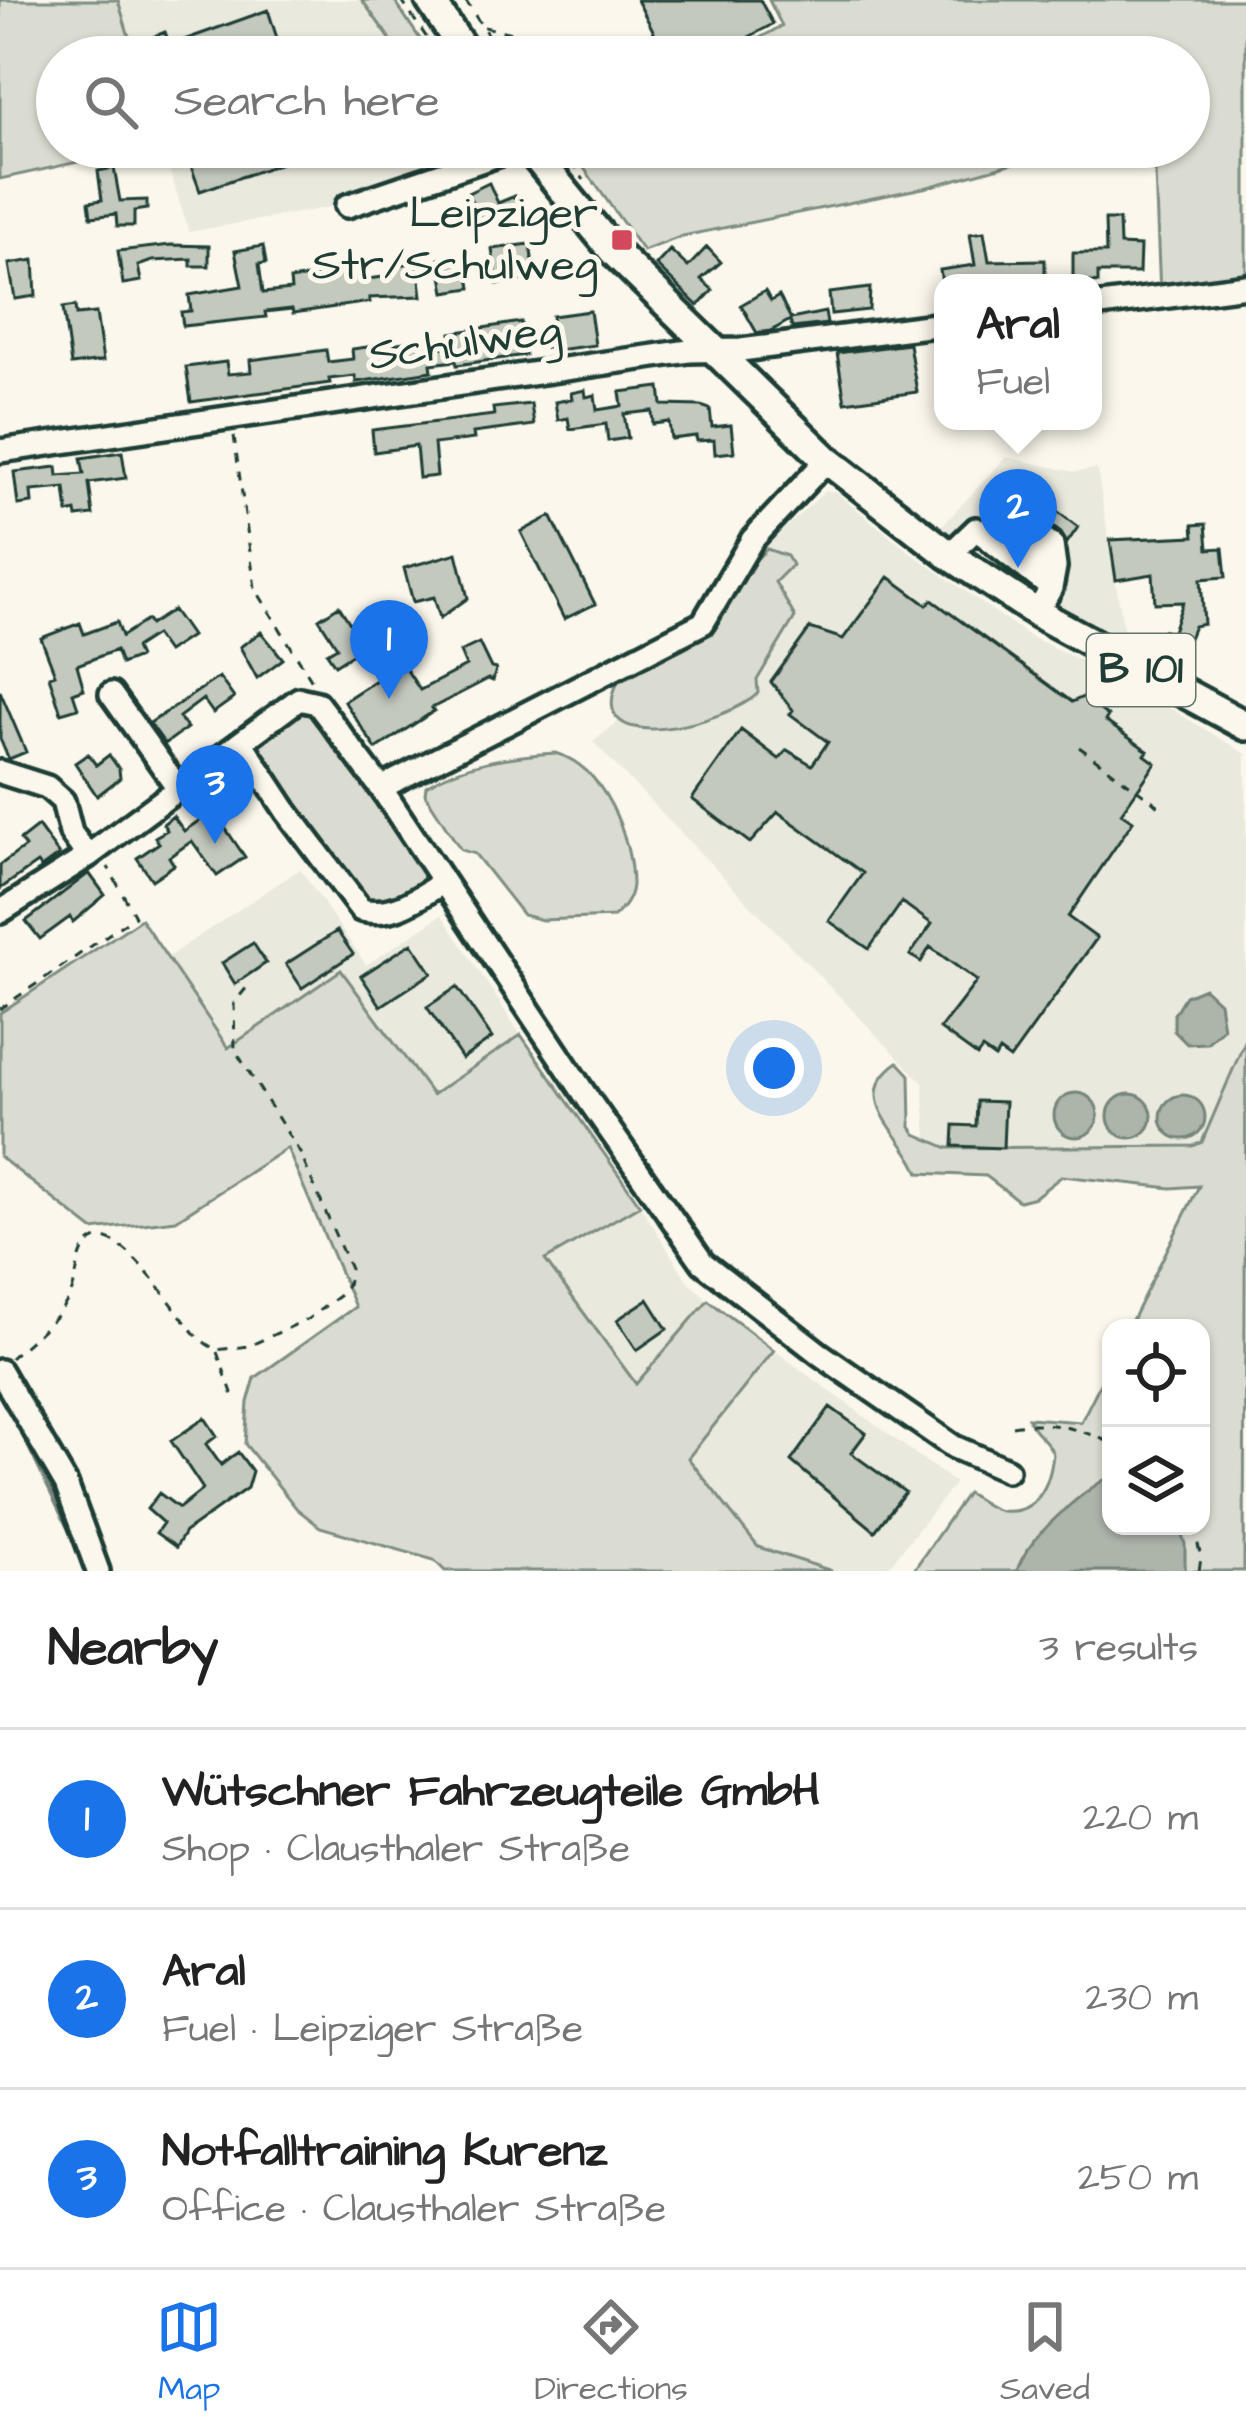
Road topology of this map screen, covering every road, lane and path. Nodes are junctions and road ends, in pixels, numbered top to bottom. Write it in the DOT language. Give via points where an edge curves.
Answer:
graph roads {
  1 [pos="401,0"];
  2 [pos="430,0"];
  3 [pos="465,0"];
  4 [pos="482,27"];
  5 [pos="426,36"];
  6 [pos="454,36"];
  7 [pos="488,36"];
  8 [pos="522,36"];
  9 [pos="462,168"];
  10 [pos="543,168"];
  11 [pos="576,168"];
  12 [pos="594,193"];
  13 [pos="347,206"];
  14 [pos="1246,286"];
  15 [pos="1102,305"];
  16 [pos="934,325"];
  17 [pos="718,350"];
  18 [pos="230,415"];
  19 [pos="0,451"];
  20 [pos="827,460"];
  21 [pos="976,529"];
  22 [pos="949,555"];
  23 [pos="1053,577"];
  24 [pos="1037,613"];
  25 [pos="111,694"];
  26 [pos="317,704"];
  27 [pos="1246,726"];
  28 [pos="241,742"];
  29 [pos="1079,748"];
  30 [pos="0,772"];
  31 [pos="178,788"];
  32 [pos="380,788"];
  33 [pos="1166,805"];
  34 [pos="92,852"];
  35 [pos="442,883"];
  36 [pos="0,911"];
  37 [pos="248,986"];
  38 [pos="0,1009"];
  39 [pos="216,1350"];
  40 [pos="0,1369"];
  41 [pos="234,1398"];
  42 [pos="1012,1426"];
  43 [pos="1102,1440"];
  44 [pos="1006,1470"];
  45 [pos="1196,1535"];
  46 [pos="98,1571"];
  47 [pos="1199,1571"];
  1 -- 5 [label="path"];
  2 -- 6 [label="main road"];
  3 -- 4 [label="path"];
  4 -- 7 [label="path"];
  4 -- 8 [label="path"];
  9 -- 13 [label="street"];
  10 -- 17 [label="main road, B 101" via="614,252"];
  11 -- 12 [label="path"];
  14 -- 15 [label="street"];
  16 -- 17 [label="street, Schulweg"];
  17 -- 18 [label="street, Schulweg"];
  17 -- 20 [label="main road, B 101"];
  18 -- 19 [label="street, Schulweg"];
  18 -- 26 [label="path" via="255,588 313,678"];
  20 -- 22 [label="main road, B 101"];
  20 -- 32 [label="street" via="752,540 703,623"];
  21 -- 22 [label="street"];
  21 -- 23 [label="street"];
  21 -- 23 [label="street" via="991,533 1013,515 1052,545"];
  22 -- 24 [label="main road, B 101"];
  23 -- 24 [label="street"];
  24 -- 27 [label="main road, B 101"];
  25 -- 31 [label="street"];
  26 -- 28 [label="street" via="299,699"];
  26 -- 32 [label="street"];
  28 -- 31 [label="street"];
  28 -- 35 [label="street" via="361,910 381,914"];
  29 -- 33 [label="path"];
  30 -- 34 [label="street" via="63,801 71,833"];
  31 -- 34 [label="street"];
  32 -- 35 [label="street"];
  34 -- 36 [label="street"];
  34 -- 38 [label="path" via="135,916"];
  35 -- 44 [label="street" via="703,1263 953,1447"];
  37 -- 39 [label="path" via="234,1003 235,1050 300,1153 350,1269 340,1295 308,1318 249,1346"];
  39 -- 40 [label="path" via="131,1255 103,1237 81,1252 72,1292"];
  39 -- 41 [label="path"];
  40 -- 46 [label="street" via="66,1484"];
  42 -- 43 [label="path" via="1042,1422"];
  45 -- 47 [label="path"];
}
